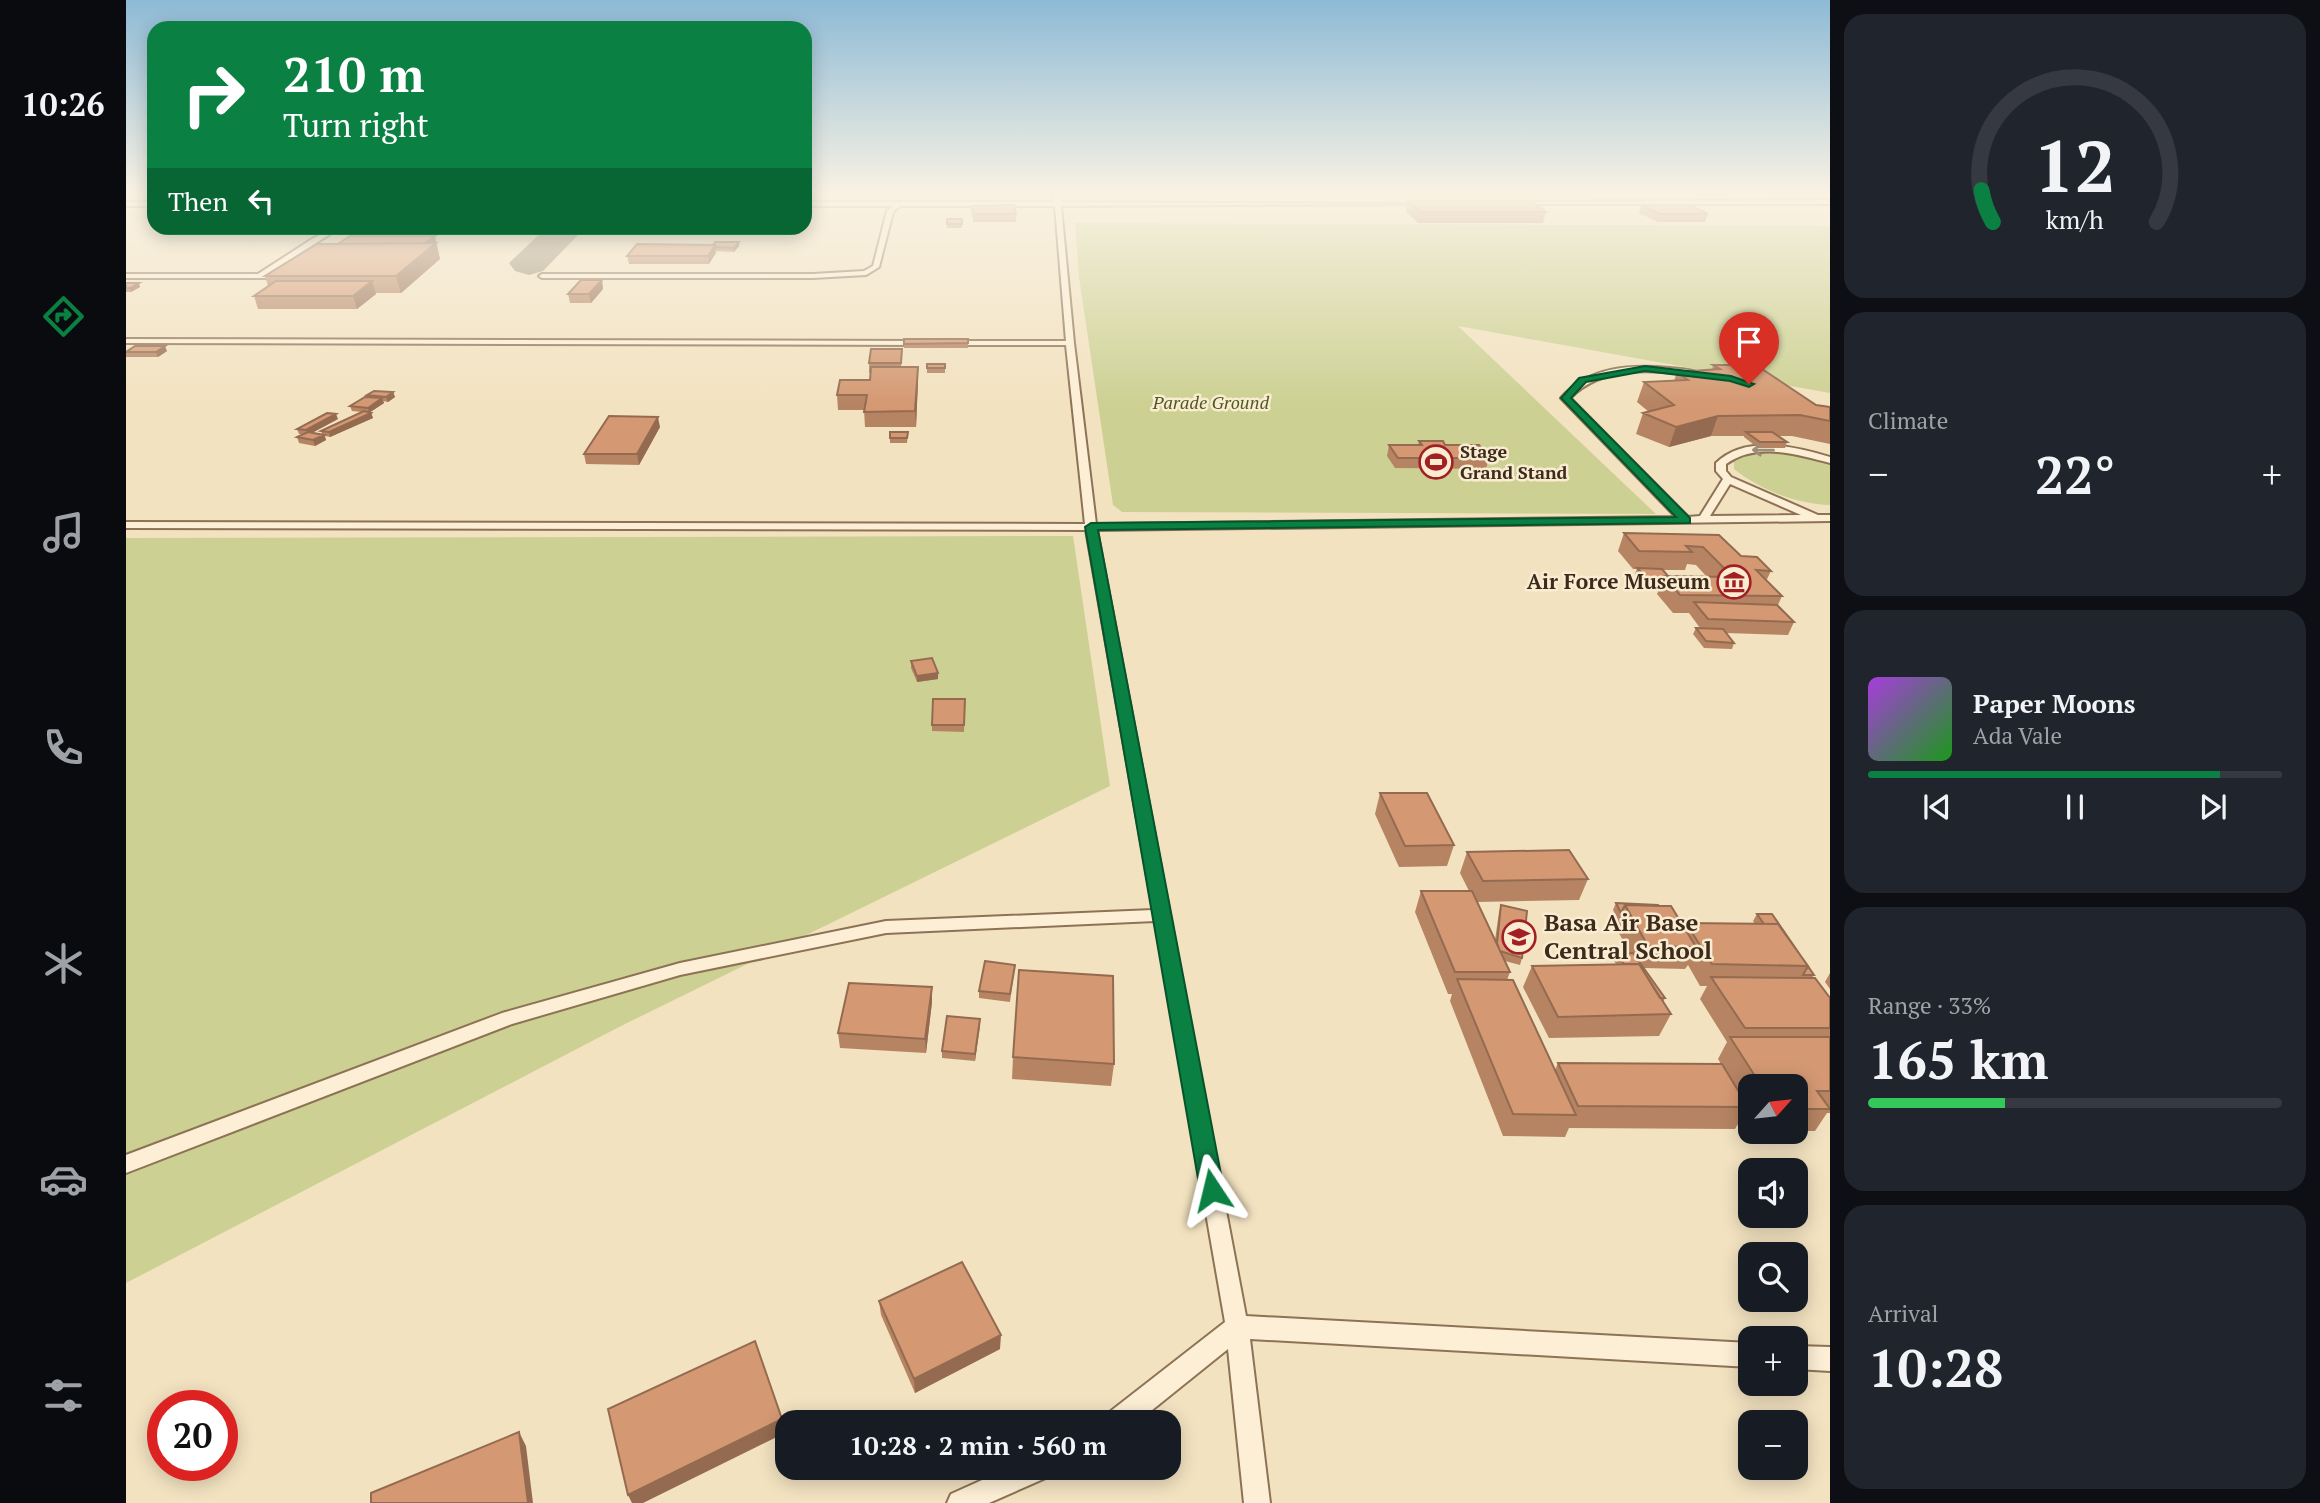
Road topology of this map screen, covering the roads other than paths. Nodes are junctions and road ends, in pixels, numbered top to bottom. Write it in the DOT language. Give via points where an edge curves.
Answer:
graph roads {
  1 [pos="283,262"];
  2 [pos="877,262"];
  3 [pos="1063,262"];
  4 [pos="126,276"];
  5 [pos="260,276"];
  6 [pos="288,276"];
  7 [pos="542,276"];
  8 [pos="126,341"];
  9 [pos="931,343"];
  10 [pos="945,343"];
  11 [pos="1070,343"];
  12 [pos="1708,375"];
  13 [pos="1830,460"];
  14 [pos="1728,479"];
  15 [pos="1824,519"];
  16 [pos="1686,521"];
  17 [pos="1702,521"];
  18 [pos="126,525"];
  19 [pos="1830,525"];
  20 [pos="1091,527"];
  21 [pos="1162,915"];
  22 [pos="126,1164"];
  23 [pos="1237,1327"];
  24 [pos="1738,1354"];
  25 [pos="1808,1359"];
  26 [pos="1830,1360"];
  27 [pos="1132,1410"];
  28 [pos="1012,1480"];
  29 [pos="960,1503"];
  30 [pos="1257,1503"];
  1 -- 5 [label="lane"];
  2 -- 7 [label="lane" via="866,273 813,276"];
  3 -- 11 [label="lane"];
  4 -- 5 [label="lane"];
  5 -- 6 [label="lane"];
  8 -- 9 [label="lane"];
  10 -- 11 [label="lane"];
  11 -- 20 [label="lane"];
  12 -- 16 [label="lane" via="1645,369 1614,372 1583,380 1565,398"];
  13 -- 14 [label="lane, one-way" via="1750,449 1734,453 1721,464"];
  14 -- 15 [label="lane"];
  14 -- 17 [label="lane"];
  15 -- 17 [label="lane"];
  15 -- 19 [label="lane"];
  16 -- 17 [label="lane"];
  16 -- 20 [label="lane"];
  18 -- 20 [label="lane"];
  20 -- 21 [label="lane"];
  21 -- 22 [label="lane" via="886,927 680,969 508,1018"];
  21 -- 23 [label="lane"];
  23 -- 24 [label="lane"];
  23 -- 27 [label="lane"];
  23 -- 30 [label="lane"];
  25 -- 26 [label="lane"];
  28 -- 29 [label="lane"];
}
